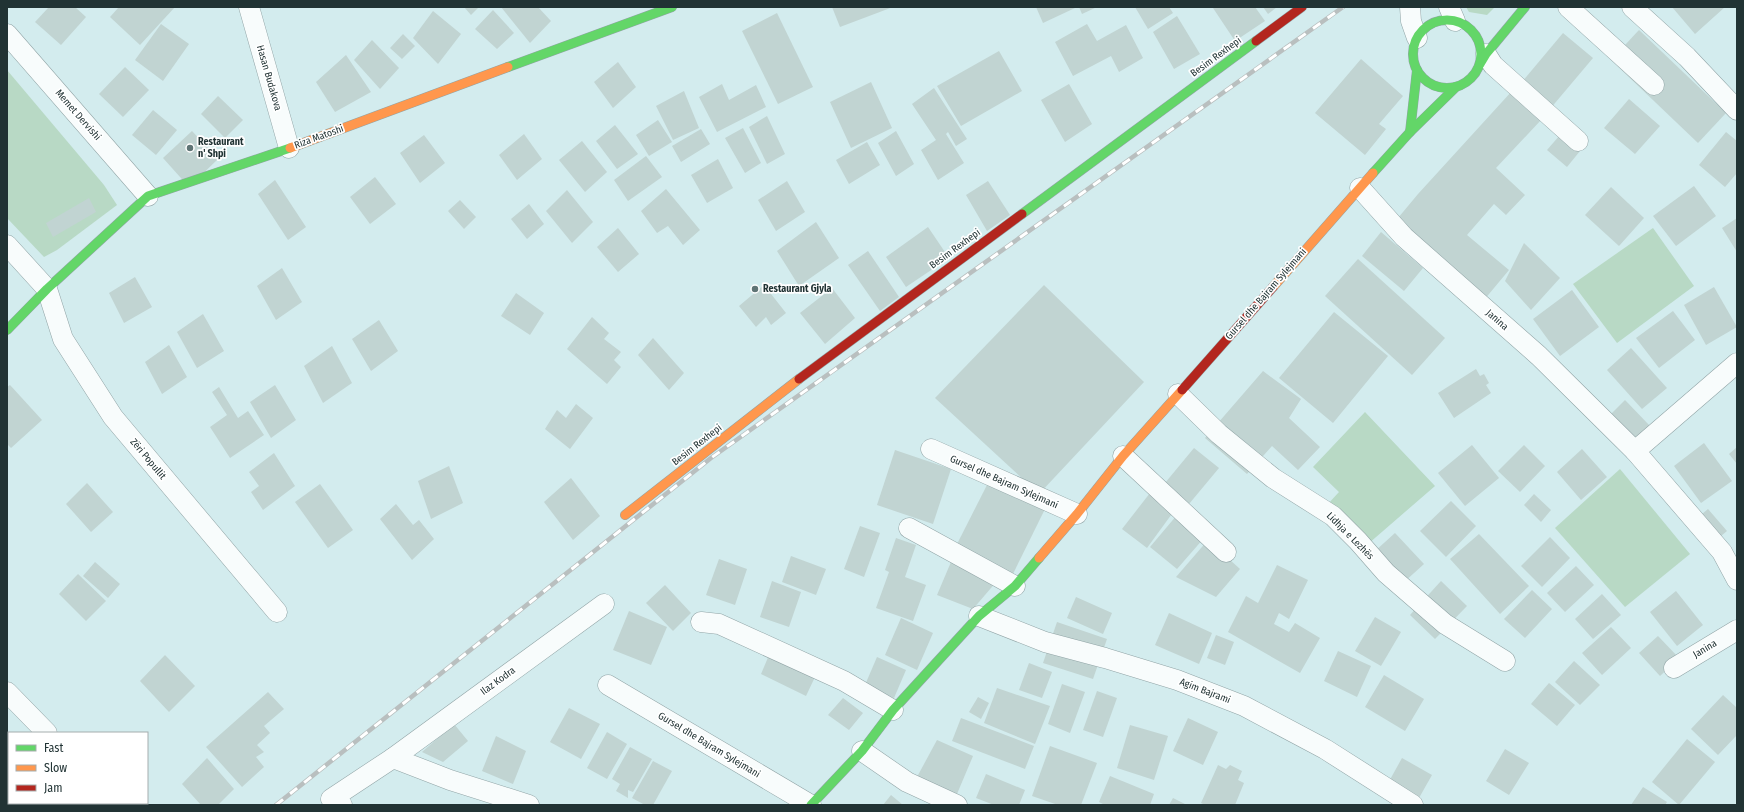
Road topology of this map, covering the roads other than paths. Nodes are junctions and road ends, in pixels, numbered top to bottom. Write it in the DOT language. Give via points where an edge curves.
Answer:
graph roads {
  1 [pos="248,7"];
  2 [pos="1302,7"];
  3 [pos="1410,7"];
  4 [pos="1525,7"];
  5 [pos="1568,7"];
  6 [pos="1632,7"];
  7 [pos="659,9"];
  8 [pos="1452,14"];
  9 [pos="1509,26"];
  10 [pos="1496,27"];
  11 [pos="7,34"];
  12 [pos="1417,38"];
  13 [pos="1483,59"];
  14 [pos="1417,70"];
  15 [pos="1654,85"];
  16 [pos="1456,87"];
  17 [pos="1737,110"];
  18 [pos="1410,132"];
  19 [pos="1578,141"];
  20 [pos="289,148"];
  21 [pos="1360,188"];
  22 [pos="148,196"];
  23 [pos="7,245"];
  24 [pos="47,289"];
  25 [pos="7,330"];
  26 [pos="1737,363"];
  27 [pos="1178,394"];
  28 [pos="931,449"];
  29 [pos="1634,451"];
  30 [pos="1123,456"];
  31 [pos="1077,514"];
  32 [pos="625,515"];
  33 [pos="909,528"];
  34 [pos="1226,552"];
  35 [pos="1737,580"];
  36 [pos="1015,586"];
  37 [pos="604,604"];
  38 [pos="277,612"];
  39 [pos="979,616"];
  40 [pos="701,622"];
  41 [pos="1737,630"];
  42 [pos="1506,661"];
  43 [pos="1674,668"];
  44 [pos="608,684"];
  45 [pos="7,692"];
  46 [pos="893,710"];
  47 [pos="46,732"];
  48 [pos="862,751"];
  49 [pos="393,758"];
  50 [pos="337,802"];
  51 [pos="529,805"];
  52 [pos="811,805"];
  53 [pos="956,805"];
  54 [pos="1413,805"];
  1 -- 20 [label="street, Hasan Budakova"];
  2 -- 32 [label="street, Besim Rexhepi" via="832,354"];
  3 -- 12 [label="street" via="1411,21"];
  4 -- 9 [label="street"];
  5 -- 15 [label="street"];
  6 -- 17 [label="street" via="1687,57"];
  7 -- 20 [label="street, Riza Matoshi"];
  8 -- 12 [label="street" via="1424,29"];
  8 -- 13 [label="street" via="1465,25 1478,31"];
  9 -- 10 [label="street"];
  9 -- 13 [label="street"];
  11 -- 22 [label="street, Memet Dervishi"];
  12 -- 14 [label="street" via="1413,59"];
  13 -- 16 [label="street" via="1475,74"];
  13 -- 19 [label="street"];
  14 -- 16 [label="street" via="1434,86"];
  14 -- 18 [label="street"];
  16 -- 18 [label="street, Gursel dhe Bajram Sylejmani"];
  18 -- 21 [label="street, Gursel dhe Bajram Sylejmani"];
  20 -- 22 [label="street, Riza Matoshi"];
  21 -- 27 [label="street, Gursel dhe Bajram Sylejmani"];
  21 -- 29 [label="street, Janina" via="1404,237 1539,356"];
  22 -- 24 [label="street, Riza Matoshi"];
  23 -- 24 [label="street"];
  24 -- 25 [label="street, Riza Matoshi"];
  24 -- 38 [label="street, Zëri Popullit" via="63,339 113,417"];
  26 -- 29 [label="street"];
  27 -- 30 [label="street, Gursel dhe Bajram Sylejmani"];
  27 -- 42 [label="street, Lidhja e Lezhës" via="1219,434 1273,478 1333,516 1386,573 1445,624"];
  28 -- 31 [label="street, Gursel dhe Bajram Sylejmani"];
  29 -- 35 [label="street, Janina" via="1722,552"];
  30 -- 31 [label="street, Gursel dhe Bajram Sylejmani"];
  30 -- 34 [label="street"];
  31 -- 36 [label="street, Gursel dhe Bajram Sylejmani"];
  33 -- 36 [label="street"];
  36 -- 39 [label="street, Gursel dhe Bajram Sylejmani"];
  37 -- 49 [label="street, Ilaz Kodra"];
  39 -- 46 [label="street, Gursel dhe Bajram Sylejmani"];
  39 -- 54 [label="street, Agim Bajrami" via="1045,642 1177,680 1244,706 1325,749"];
  40 -- 46 [label="street" via="719,624 844,681"];
  41 -- 43 [label="street, Janina"];
  44 -- 52 [label="street, Gursel dhe Bajram Sylejmani"];
  45 -- 47 [label="street"];
  46 -- 48 [label="street, Gursel dhe Bajram Sylejmani"];
  48 -- 52 [label="street, Gursel dhe Bajram Sylejmani"];
  48 -- 53 [label="street" via="907,782"];
  49 -- 50 [label="street, Ilaz Kodra"];
  49 -- 51 [label="street" via="450,780"];
}
